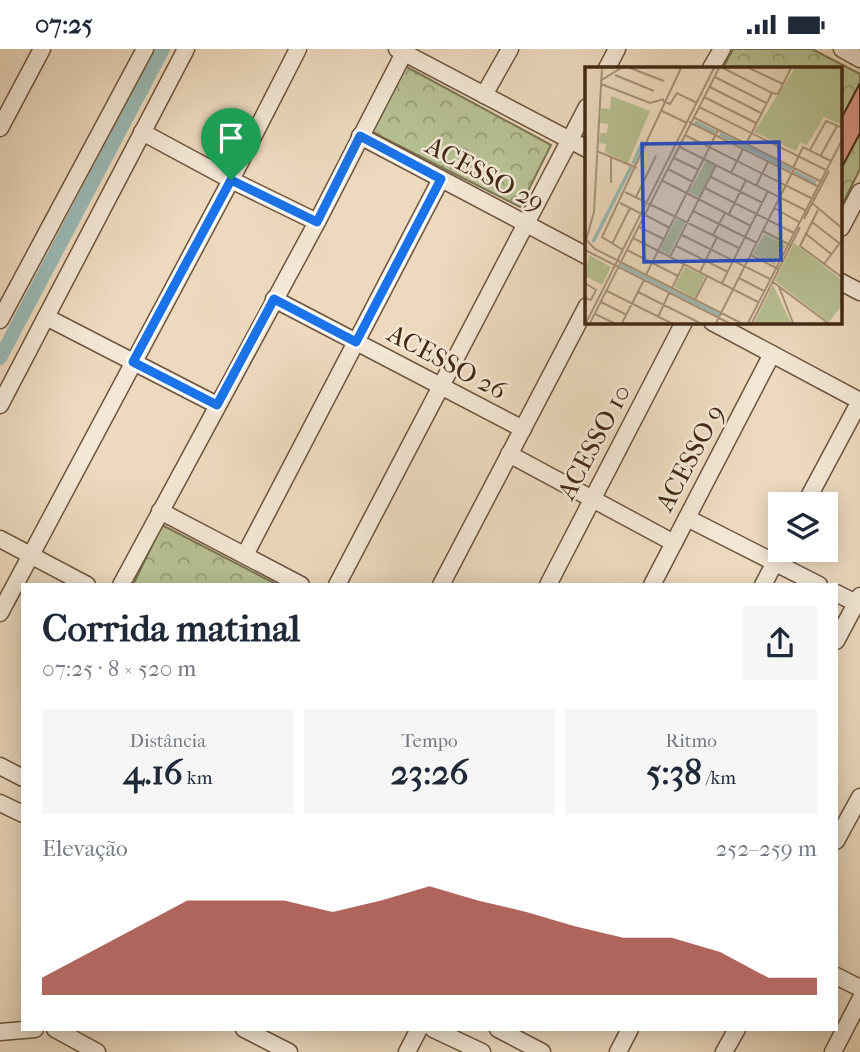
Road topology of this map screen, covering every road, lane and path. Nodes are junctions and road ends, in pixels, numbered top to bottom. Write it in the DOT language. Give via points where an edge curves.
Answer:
graph roads {
  1 [pos="42,49"];
  2 [pos="145,49"];
  3 [pos="186,49"];
  4 [pos="298,49"];
  5 [pos="510,49"];
  6 [pos="617,49"];
  7 [pos="722,49"];
  8 [pos="842,49"];
  9 [pos="402,50"];
  10 [pos="860,58"];
  11 [pos="608,67"];
  12 [pos="712,67"];
  13 [pos="484,95"];
  14 [pos="585,111"];
  15 [pos="0,128"];
  16 [pos="142,132"];
  17 [pos="360,136"];
  18 [pos="570,140"];
  19 [pos="585,148"];
  20 [pos="441,179"];
  21 [pos="231,180"];
  22 [pos="860,193"];
  23 [pos="317,222"];
  24 [pos="525,224"];
  25 [pos="842,226"];
  26 [pos="585,255"];
  27 [pos="842,283"];
  28 [pos="7,292"];
  29 [pos="860,292"];
  30 [pos="274,299"];
  31 [pos="585,310"];
  32 [pos="46,317"];
  33 [pos="0,320"];
  34 [pos="683,324"];
  35 [pos="716,324"];
  36 [pos="356,342"];
  37 [pos="772,354"];
  38 [pos="133,362"];
  39 [pos="440,386"];
  40 [pos="860,401"];
  41 [pos="0,405"];
  42 [pos="217,405"];
  43 [pos="523,429"];
  44 [pos="509,454"];
  45 [pos="812,492"];
  46 [pos="592,499"];
  47 [pos="160,511"];
  48 [pos="687,518"];
  49 [pos="0,539"];
  50 [pos="674,543"];
  51 [pos="768,552"];
  52 [pos="31,555"];
  53 [pos="245,555"];
  54 [pos="775,562"];
  55 [pos="786,562"];
  56 [pos="83,583"];
  57 [pos="122,583"];
  58 [pos="297,583"];
  59 [pos="338,583"];
  60 [pos="442,583"];
  61 [pos="549,583"];
  62 [pos="653,583"];
  63 [pos="764,583"];
  64 [pos="816,583"];
  65 [pos="838,594"];
  66 [pos="859,601"];
  67 [pos="0,613"];
  68 [pos="838,638"];
  69 [pos="0,766"];
  70 [pos="21,776"];
  71 [pos="860,797"];
  72 [pos="0,803"];
  73 [pos="21,813"];
  74 [pos="838,837"];
  75 [pos="838,977"];
  76 [pos="860,988"];
  77 [pos="860,1000"];
  78 [pos="21,1030"];
  79 [pos="59,1031"];
  80 [pos="248,1031"];
  81 [pos="418,1031"];
  82 [pos="437,1031"];
  83 [pos="629,1031"];
  84 [pos="736,1031"];
  85 [pos="0,1032"];
  86 [pos="521,1034"];
  87 [pos="97,1052"];
  88 [pos="289,1052"];
  89 [pos="407,1052"];
  90 [pos="482,1052"];
  91 [pos="542,1052"];
  92 [pos="618,1052"];
  93 [pos="724,1052"];
  94 [pos="832,1052"];
  1 -- 15 [label="street"];
  2 -- 28 [label="street"];
  3 -- 16 [label="street"];
  4 -- 21 [label="street"];
  5 -- 13 [label="street"];
  6 -- 11 [label="street"];
  7 -- 12 [label="street"];
  8 -- 10 [label="street"];
  9 -- 13 [label="street"];
  9 -- 17 [label="street"];
  13 -- 18 [label="street"];
  14 -- 18 [label="street"];
  16 -- 21 [label="street"];
  16 -- 32 [label="street"];
  17 -- 20 [label="street, ACESSO 29"];
  17 -- 23 [label="street"];
  18 -- 19 [label="street"];
  18 -- 24 [label="street"];
  20 -- 24 [label="street, ACESSO 29"];
  20 -- 36 [label="street"];
  21 -- 23 [label="street"];
  21 -- 38 [label="street"];
  22 -- 25 [label="street"];
  23 -- 30 [label="street"];
  24 -- 26 [label="street, ACESSO 29"];
  24 -- 39 [label="street"];
  27 -- 29 [label="street"];
  28 -- 33 [label="street"];
  30 -- 36 [label="street, ACESSO 26"];
  30 -- 42 [label="street"];
  31 -- 43 [label="street"];
  32 -- 38 [label="street"];
  32 -- 41 [label="street"];
  34 -- 46 [label="street, ACESSO 10"];
  35 -- 37 [label="street"];
  36 -- 39 [label="street, ACESSO 26"];
  36 -- 53 [label="street"];
  37 -- 40 [label="street"];
  37 -- 48 [label="street, ACESSO 9"];
  38 -- 42 [label="street"];
  38 -- 52 [label="street"];
  39 -- 43 [label="street, ACESSO 26"];
  39 -- 59 [label="street"];
  40 -- 45 [label="street"];
  42 -- 47 [label="street"];
  43 -- 44 [label="street"];
  44 -- 46 [label="street"];
  44 -- 60 [label="street"];
  46 -- 50 [label="street"];
  46 -- 61 [label="street, ACESSO 10"];
  47 -- 53 [label="street"];
  47 -- 57 [label="street"];
  48 -- 50 [label="street, ACESSO 9"];
  48 -- 51 [label="street"];
  49 -- 52 [label="street"];
  50 -- 62 [label="street, ACESSO 9"];
  52 -- 56 [label="street"];
  52 -- 67 [label="street"];
  53 -- 58 [label="street"];
  54 -- 63 [label="street"];
  55 -- 64 [label="street"];
  65 -- 66 [label="street"];
  66 -- 68 [label="street"];
  69 -- 70 [label="street"];
  71 -- 74 [label="street"];
  72 -- 73 [label="street"];
  75 -- 76 [label="street"];
  77 -- 94 [label="street"];
  78 -- 85 [label="street"];
  79 -- 87 [label="street"];
  80 -- 88 [label="street"];
  81 -- 89 [label="street"];
  82 -- 90 [label="street"];
  83 -- 92 [label="street"];
  84 -- 93 [label="street"];
  86 -- 91 [label="street"];
}
